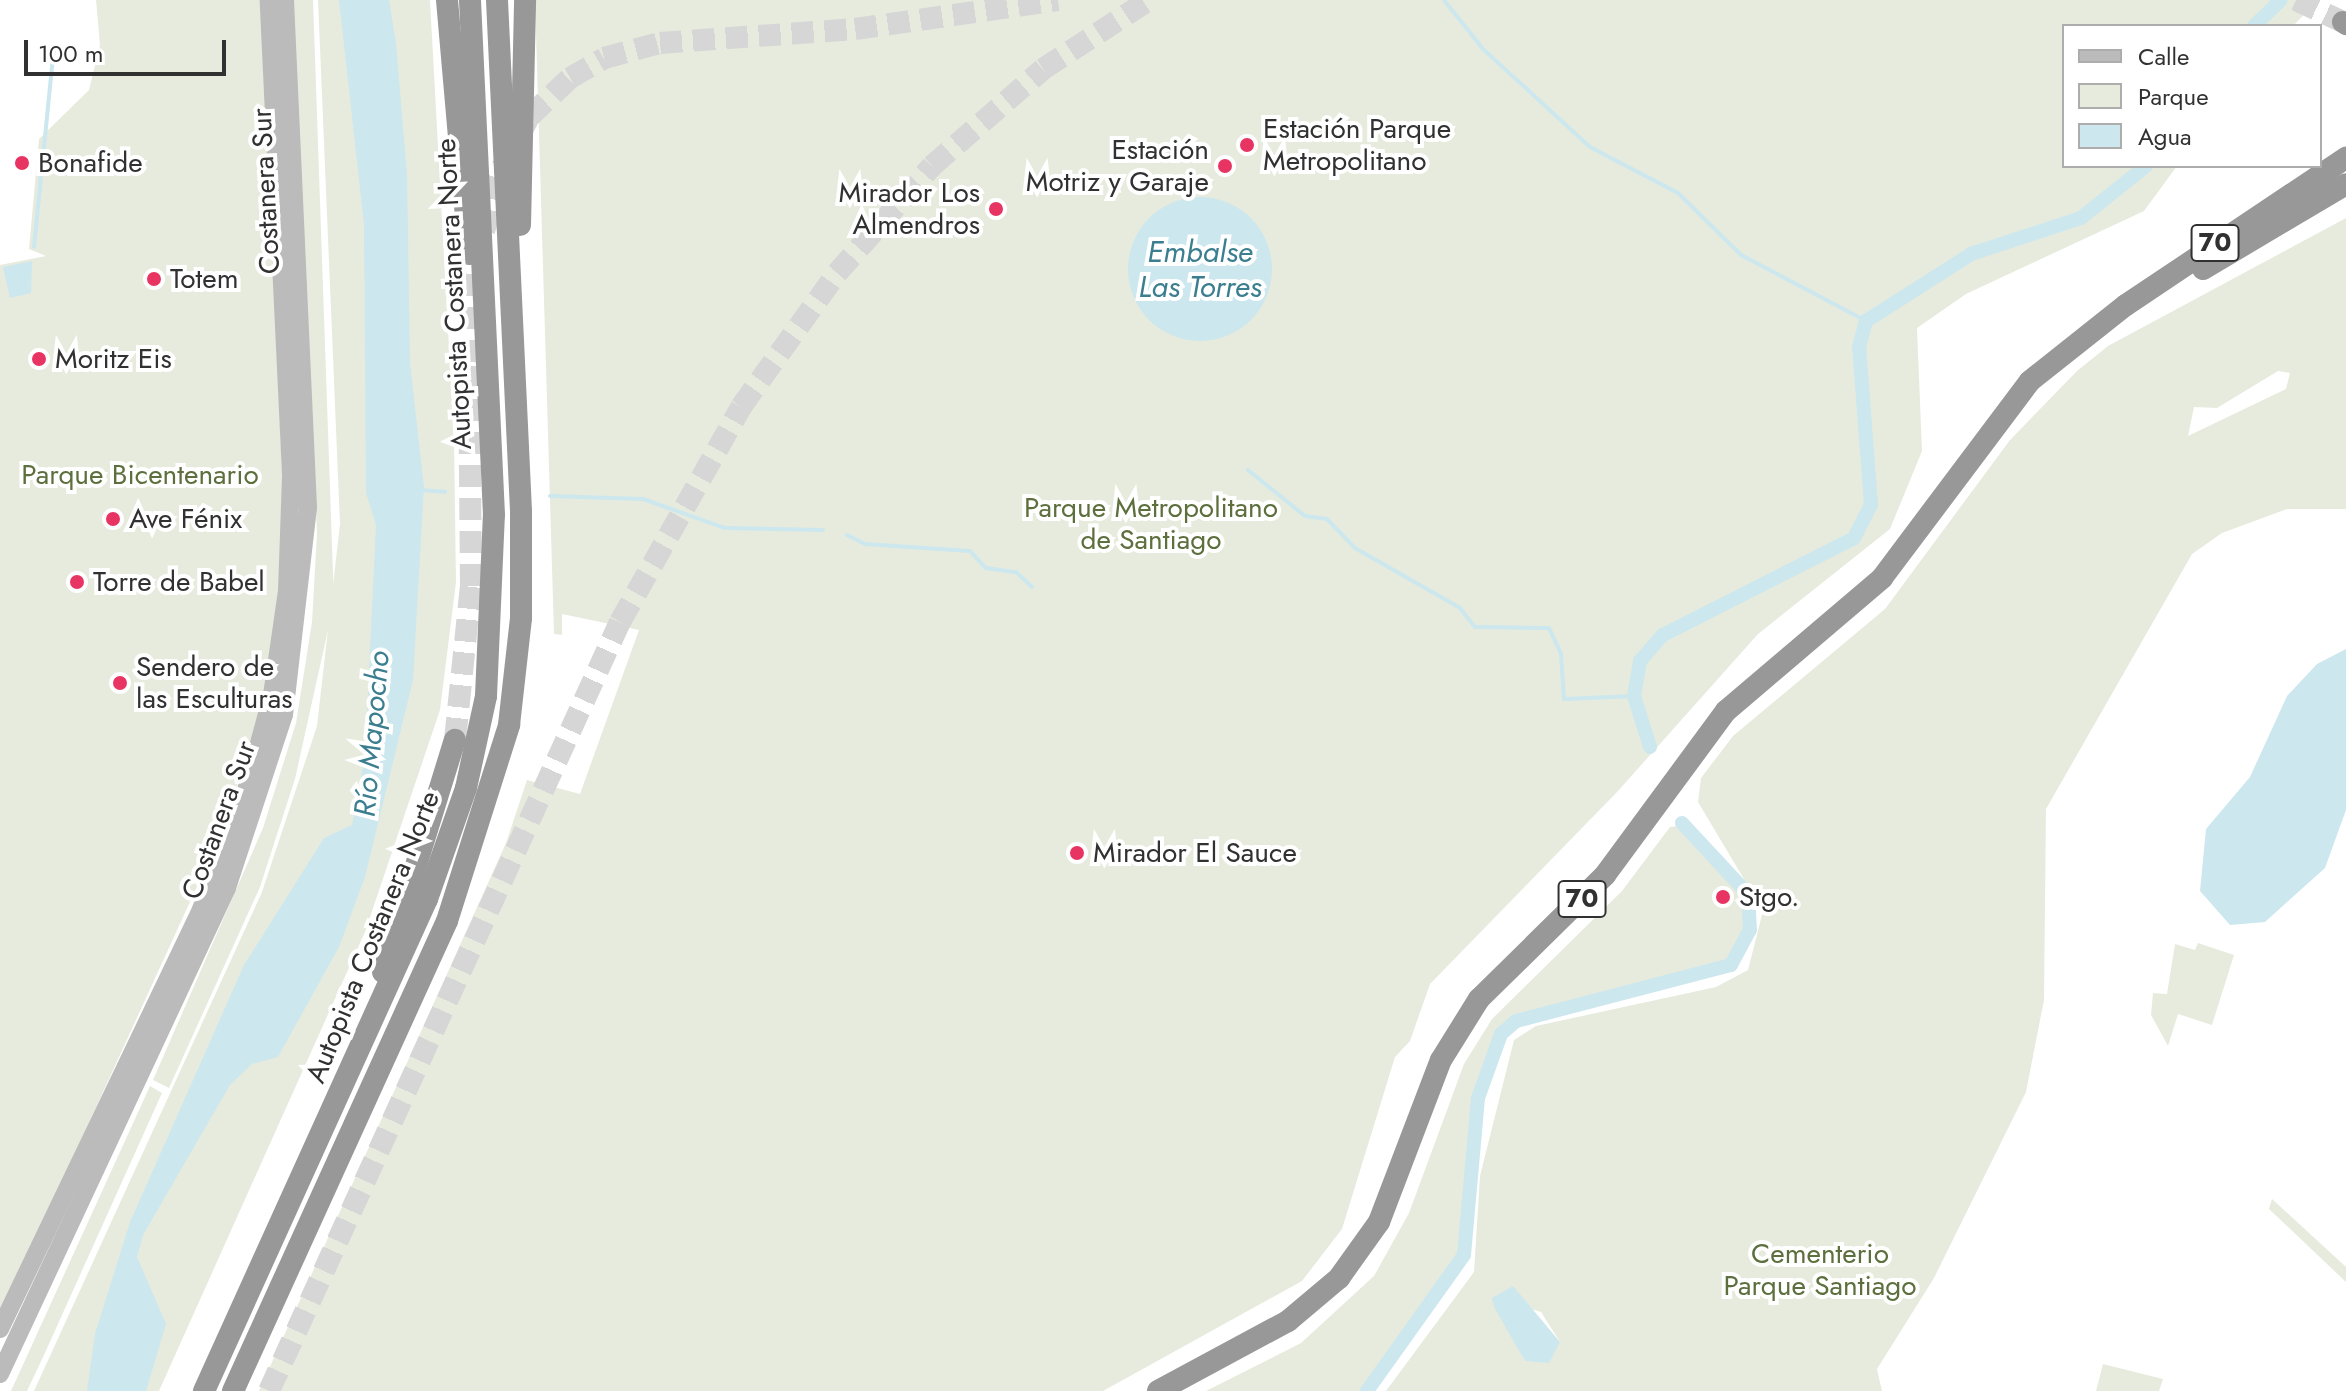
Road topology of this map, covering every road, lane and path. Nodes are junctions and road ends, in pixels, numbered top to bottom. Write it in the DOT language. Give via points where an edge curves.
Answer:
graph roads {
  1 [pos="269,0"];
  2 [pos="285,0"];
  3 [pos="447,0"];
  4 [pos="470,0"];
  5 [pos="497,0"];
  6 [pos="525,0"];
  7 [pos="2346,158"];
  8 [pos="2346,184"];
  9 [pos="2086,333"];
  10 [pos="514,338"];
  11 [pos="487,370"];
  12 [pos="455,740"];
  13 [pos="367,1041"];
  14 [pos="0,1329"];
  15 [pos="1,1371"];
  16 [pos="204,1389"];
  17 [pos="233,1391"];
  18 [pos="1158,1391"];
  1 -- 14 [label="main road, Costanera Sur" via="292,489 272,695 210,887"];
  2 -- 15 [label="main road, Costanera Sur" via="308,507 284,715 227,888"];
  3 -- 11 [label="highway" via="461,197"];
  4 -- 11 [label="highway, Autopista Costanera Norte"];
  5 -- 10 [label="highway, Autopista Costanera Norte"];
  6 -- 10 [label="highway"];
  7 -- 9 [label="highway, 70"];
  8 -- 9 [label="highway"];
  9 -- 18 [label="highway, 70" via="1996,419 1882,578 1726,711 1610,869 1479,999 1441,1060 1385,1208 1339,1278 1288,1321"];
  10 -- 17 [label="highway, Autopista Costanera Norte" via="521,618 493,791 447,921"];
  11 -- 13 [label="highway, Autopista Costanera Norte" via="495,557 486,696 453,829"];
  12 -- 13 [label="highway"];
  13 -- 16 [label="highway, Autopista Costanera Norte"];
}
